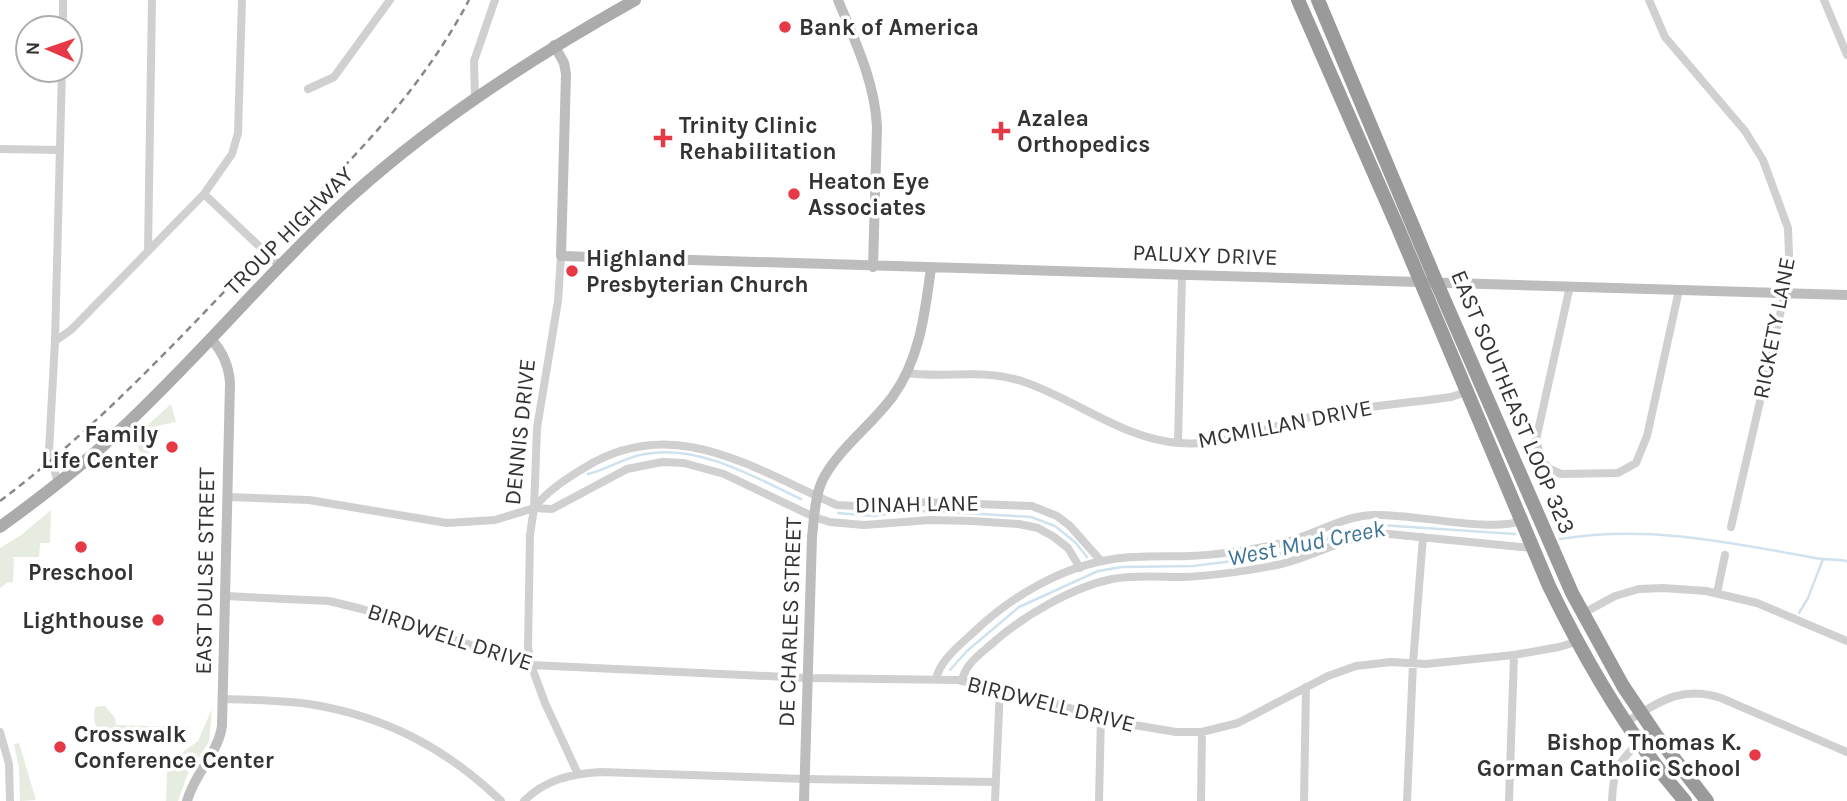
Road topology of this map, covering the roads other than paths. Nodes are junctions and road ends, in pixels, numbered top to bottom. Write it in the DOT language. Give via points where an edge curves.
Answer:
graph roads {
  1 [pos="152,0"];
  2 [pos="242,0"];
  3 [pos="390,0"];
  4 [pos="495,0"];
  5 [pos="635,0"];
  6 [pos="838,0"];
  7 [pos="1298,0"];
  8 [pos="1318,0"];
  9 [pos="1649,0"];
  10 [pos="1824,0"];
  11 [pos="554,46"];
  12 [pos="1847,55"];
  13 [pos="62,84"];
  14 [pos="309,89"];
  15 [pos="475,98"];
  16 [pos="0,149"];
  17 [pos="60,150"];
  18 [pos="204,194"];
  19 [pos="148,251"];
  20 [pos="561,256"];
  21 [pos="280,267"];
  22 [pos="873,267"];
  23 [pos="931,268"];
  24 [pos="1182,275"];
  25 [pos="1420,281"];
  26 [pos="1436,281"];
  27 [pos="1570,286"];
  28 [pos="1679,290"];
  29 [pos="1785,293"];
  30 [pos="1847,295"];
  31 [pos="211,339"];
  32 [pos="55,341"];
  33 [pos="906,373"];
  34 [pos="1466,392"];
  35 [pos="1178,443"];
  36 [pos="58,483"];
  37 [pos="228,497"];
  38 [pos="818,497"];
  39 [pos="534,508"];
  40 [pos="814,517"];
  41 [pos="1520,520"];
  42 [pos="0,527"];
  43 [pos="1731,527"];
  44 [pos="1423,537"];
  45 [pos="1532,548"];
  46 [pos="1725,555"];
  47 [pos="1101,561"];
  48 [pos="1080,568"];
  49 [pos="1717,593"];
  50 [pos="225,596"];
  51 [pos="1582,614"];
  52 [pos="1847,641"];
  53 [pos="1576,642"];
  54 [pos="1514,655"];
  55 [pos="1413,663"];
  56 [pos="531,665"];
  57 [pos="808,678"];
  58 [pos="936,679"];
  59 [pos="962,681"];
  60 [pos="1306,687"];
  61 [pos="1000,688"];
  62 [pos="224,699"];
  63 [pos="1641,713"];
  64 [pos="1101,717"];
  65 [pos="1626,722"];
  66 [pos="0,732"];
  67 [pos="1202,732"];
  68 [pos="1640,742"];
  69 [pos="1847,752"];
  70 [pos="578,774"];
  71 [pos="805,779"];
  72 [pos="995,782"];
  73 [pos="1689,800"];
  74 [pos="10,801"];
  75 [pos="187,801"];
  76 [pos="501,801"];
  77 [pos="524,801"];
  78 [pos="804,801"];
  79 [pos="995,801"];
  80 [pos="1099,801"];
  81 [pos="1200,801"];
  82 [pos="1304,801"];
  83 [pos="1407,801"];
  84 [pos="1509,801"];
  85 [pos="1612,801"];
  86 [pos="1707,801"];
  1 -- 19 [label="street"];
  2 -- 18 [label="street" via="239,133 232,154"];
  3 -- 14 [label="street" via="334,77"];
  4 -- 15 [label="street" via="474,61"];
  5 -- 11 [label="main road, TROUP HIGHWAY"];
  6 -- 22 [label="street" via="869,78 876,111"];
  7 -- 25 [label="highway, EAST SOUTHEAST LOOP 323"];
  8 -- 26 [label="highway, EAST SOUTHEAST LOOP 323"];
  9 -- 29 [label="street, RICKETY LANE" via="1665,37 1745,131 1763,160 1788,228"];
  10 -- 12 [label="street"];
  11 -- 15 [label="main road, TROUP HIGHWAY"];
  11 -- 20 [label="street, DENNIS DRIVE" via="566,74"];
  13 -- 17 [label="street"];
  15 -- 21 [label="main road, TROUP HIGHWAY" via="337,209"];
  16 -- 17 [label="street"];
  17 -- 32 [label="street"];
  18 -- 19 [label="street"];
  18 -- 21 [label="street"];
  19 -- 32 [label="street"];
  20 -- 22 [label="street, PALUXY DRIVE"];
  20 -- 39 [label="street, DENNIS DRIVE" via="537,428"];
  21 -- 31 [label="main road, TROUP HIGHWAY"];
  22 -- 23 [label="street, PALUXY DRIVE"];
  23 -- 24 [label="street, PALUXY DRIVE"];
  23 -- 33 [label="street, DE CHARLES STREET" via="924,319"];
  24 -- 25 [label="street, PALUXY DRIVE"];
  24 -- 35 [label="street"];
  25 -- 26 [label="street, PALUXY DRIVE"];
  25 -- 34 [label="highway, EAST SOUTHEAST LOOP 323"];
  26 -- 27 [label="street, PALUXY DRIVE"];
  26 -- 51 [label="highway, EAST SOUTHEAST LOOP 323"];
  27 -- 28 [label="street, PALUXY DRIVE"];
  27 -- 28 [label="street" via="1535,440 1542,461 1561,474 1618,473 1636,463 1647,436"];
  28 -- 29 [label="street, PALUXY DRIVE"];
  29 -- 30 [label="street, PALUXY DRIVE"];
  29 -- 43 [label="street, RICKETY LANE"];
  31 -- 36 [label="main road, TROUP HIGHWAY" via="115,435"];
  31 -- 37 [label="street, EAST DULSE STREET" via="229,373"];
  32 -- 36 [label="street" via="49,451"];
  33 -- 35 [label="street, MCMILLAN DRIVE" via="1002,375 1027,382 1136,433"];
  33 -- 38 [label="street, DE CHARLES STREET" via="893,396 836,460"];
  34 -- 35 [label="street, MCMILLAN DRIVE" via="1323,414 1211,442"];
  34 -- 41 [label="highway, EAST SOUTHEAST LOOP 323"];
  36 -- 42 [label="main road, TROUP HIGHWAY"];
  37 -- 39 [label="street, DINAH LANE" via="309,500 447,523 495,520"];
  37 -- 50 [label="street, EAST DULSE STREET"];
  38 -- 39 [label="street, DINAH LANE" via="725,455 672,443 647,444 600,458 547,492"];
  38 -- 40 [label="street, DE CHARLES STREET"];
  38 -- 47 [label="street, DINAH LANE" via="856,506 919,502 1032,506 1070,526"];
  39 -- 40 [label="street, DINAH LANE" via="552,509 628,469 662,462 724,474"];
  39 -- 56 [label="street, DENNIS DRIVE" via="528,614"];
  40 -- 48 [label="street, DINAH LANE" via="864,525 930,520 1019,524 1054,537 1068,548"];
  40 -- 57 [label="street, DE CHARLES STREET"];
  41 -- 45 [label="highway, EAST SOUTHEAST LOOP 323"];
  41 -- 47 [label="street" via="1504,526 1368,515 1276,545 1203,556"];
  44 -- 45 [label="street"];
  44 -- 55 [label="street"];
  44 -- 59 [label="street" via="1372,535 1276,565 1100,582 1014,625 970,663"];
  45 -- 53 [label="highway, EAST SOUTHEAST LOOP 323"];
  46 -- 49 [label="street"];
  47 -- 48 [label="street"];
  48 -- 58 [label="street" via="1000,609 941,666"];
  49 -- 51 [label="street" via="1639,589"];
  49 -- 52 [label="street" via="1757,603"];
  50 -- 56 [label="street, BIRDWELL DRIVE" via="329,601 362,608"];
  50 -- 62 [label="street, EAST DULSE STREET"];
  51 -- 63 [label="highway, EAST SOUTHEAST LOOP 323"];
  53 -- 54 [label="street, BIRDWELL DRIVE"];
  53 -- 65 [label="highway, EAST SOUTHEAST LOOP 323"];
  54 -- 55 [label="street, BIRDWELL DRIVE"];
  54 -- 84 [label="street"];
  55 -- 60 [label="street, BIRDWELL DRIVE" via="1356,666"];
  55 -- 83 [label="street"];
  56 -- 57 [label="street, BIRDWELL DRIVE"];
  56 -- 70 [label="street, DENNIS DRIVE"];
  57 -- 58 [label="street, BIRDWELL DRIVE"];
  57 -- 71 [label="street, DE CHARLES STREET"];
  58 -- 59 [label="street, BIRDWELL DRIVE"];
  59 -- 61 [label="street, BIRDWELL DRIVE"];
  60 -- 67 [label="street, BIRDWELL DRIVE" via="1238,723"];
  60 -- 82 [label="street"];
  61 -- 64 [label="street, BIRDWELL DRIVE"];
  61 -- 72 [label="street"];
  62 -- 75 [label="street, EAST DULSE STREET" via="220,737"];
  62 -- 76 [label="street" via="308,704 383,722 450,759"];
  63 -- 65 [label="street"];
  63 -- 69 [label="street" via="1677,695 1703,693"];
  63 -- 86 [label="highway, EAST SOUTHEAST LOOP 323"];
  64 -- 67 [label="street, BIRDWELL DRIVE" via="1135,726"];
  64 -- 80 [label="street"];
  65 -- 68 [label="highway, EAST SOUTHEAST LOOP 323"];
  66 -- 74 [label="street" via="9,764"];
  67 -- 81 [label="street"];
  68 -- 73 [label="highway, EAST SOUTHEAST LOOP 323"];
  68 -- 85 [label="street" via="1620,760"];
  70 -- 71 [label="street"];
  70 -- 77 [label="street" via="545,783"];
  71 -- 72 [label="street"];
  71 -- 78 [label="street, DE CHARLES STREET"];
  72 -- 79 [label="street"];
}
